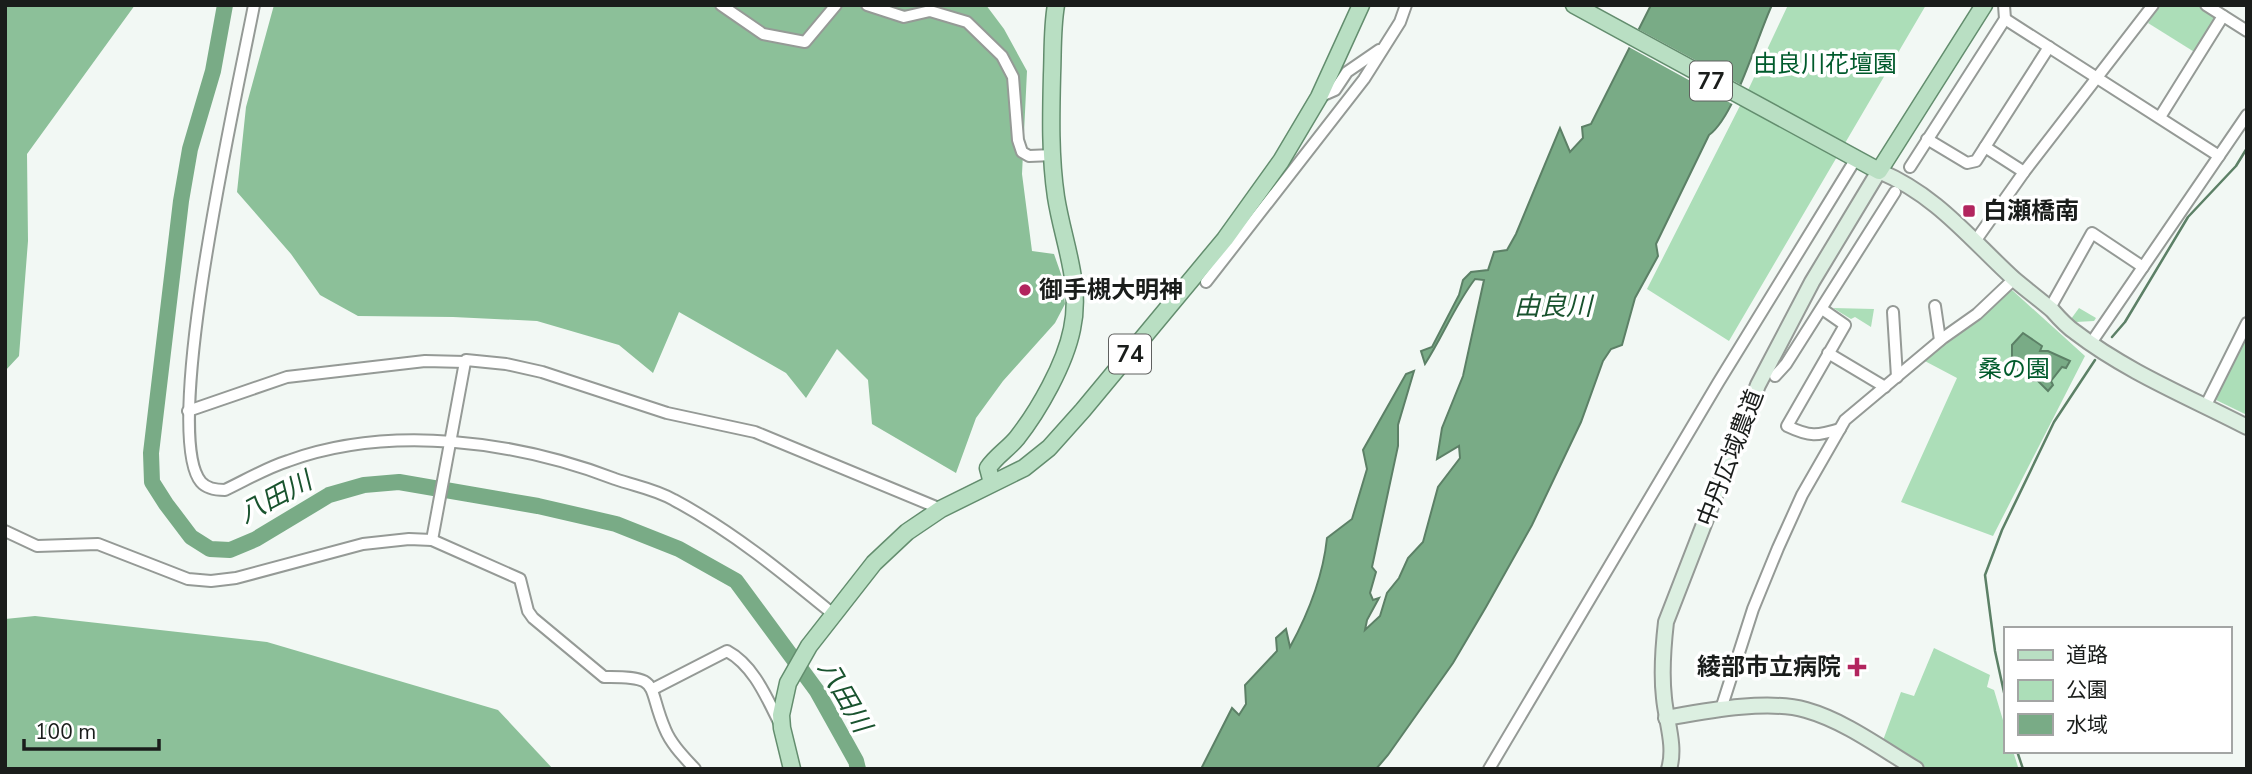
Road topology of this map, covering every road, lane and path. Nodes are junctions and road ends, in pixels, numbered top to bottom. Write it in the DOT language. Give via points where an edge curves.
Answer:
graph roads {
  1 [pos="254,5"];
  2 [pos="721,5"];
  3 [pos="836,5"];
  4 [pos="867,5"];
  5 [pos="1360,5"];
  6 [pos="1406,5"];
  7 [pos="1574,5"];
  8 [pos="1984,5"];
  9 [pos="2004,5"];
  10 [pos="2153,5"];
  11 [pos="2206,5"];
  12 [pos="1054,11"];
  13 [pos="2223,16"];
  14 [pos="2005,19"];
  15 [pos="2247,31"];
  16 [pos="1385,46"];
  17 [pos="2049,47"];
  18 [pos="2098,79"];
  19 [pos="1319,97"];
  20 [pos="2247,115"];
  21 [pos="2160,117"];
  22 [pos="1927,139"];
  23 [pos="1985,147"];
  24 [pos="1053,155"];
  25 [pos="2219,156"];
  26 [pos="1850,161"];
  27 [pos="1910,167"];
  28 [pos="1879,171"];
  29 [pos="2024,172"];
  30 [pos="1895,192"];
  31 [pos="1976,240"];
  32 [pos="2143,267"];
  33 [pos="2014,279"];
  34 [pos="1206,282"];
  35 [pos="1935,306"];
  36 [pos="1822,309"];
  37 [pos="2050,309"];
  38 [pos="1893,312"];
  39 [pos="2247,323"];
  40 [pos="1940,340"];
  41 [pos="2091,344"];
  42 [pos="1828,353"];
  43 [pos="465,362"];
  44 [pos="1774,376"];
  45 [pos="1897,377"];
  46 [pos="1885,387"];
  47 [pos="2205,407"];
  48 [pos="188,411"];
  49 [pos="2247,427"];
  50 [pos="1840,429"];
  51 [pos="451,443"];
  52 [pos="992,483"];
  53 [pos="941,509"];
  54 [pos="5,531"];
  55 [pos="432,540"];
  56 [pos="834,614"];
  57 [pos="653,689"];
  58 [pos="1721,709"];
  59 [pos="1666,718"];
  60 [pos="781,722"];
  61 [pos="695,769"];
  62 [pos="792,769"];
  63 [pos="1489,769"];
  64 [pos="1669,769"];
  65 [pos="1916,769"];
  1 -- 48 [label="street" via="203,271"];
  2 -- 3 [label="street" via="763,34 805,42"];
  4 -- 24 [label="street" via="904,17 930,11 967,22 1002,56 1013,77 1022,152"];
  5 -- 19 [label="main road, 74"];
  6 -- 16 [label="street"];
  7 -- 26 [label="main road, 77"];
  8 -- 28 [label="main road"];
  9 -- 14 [label="street"];
  10 -- 18 [label="street"];
  11 -- 13 [label="street"];
  12 -- 24 [label="main road"];
  13 -- 15 [label="street"];
  13 -- 21 [label="street"];
  14 -- 17 [label="street"];
  14 -- 22 [label="street"];
  16 -- 19 [label="street" via="1347,72 1335,90"];
  16 -- 34 [label="street"];
  17 -- 18 [label="street"];
  17 -- 23 [label="street"];
  18 -- 21 [label="street"];
  18 -- 29 [label="street"];
  19 -- 52 [label="main road, 74" via="1281,162 1225,239 1083,410 1049,448 1024,468"];
  20 -- 25 [label="street"];
  21 -- 25 [label="street"];
  22 -- 23 [label="street" via="1967,163 1976,161"];
  22 -- 27 [label="street"];
  23 -- 29 [label="street"];
  24 -- 52 [label="main road" via="1056,195 1075,288 1072,329 1038,409 988,468"];
  25 -- 32 [label="street"];
  26 -- 28 [label="main road, 77"];
  26 -- 63 [label="street"];
  28 -- 31 [label="street" via="1932,200"];
  28 -- 59 [label="street, 中丹広域農道" via="1812,282 1749,404 1666,622 1662,663"];
  29 -- 31 [label="street"];
  30 -- 36 [label="street"];
  31 -- 33 [label="street"];
  32 -- 37 [label="street" via="2092,233"];
  32 -- 41 [label="street"];
  33 -- 37 [label="street"];
  33 -- 40 [label="street"];
  35 -- 40 [label="street"];
  36 -- 42 [label="street" via="1845,325"];
  36 -- 44 [label="street"];
  37 -- 41 [label="street"];
  38 -- 45 [label="street"];
  39 -- 47 [label="street"];
  40 -- 45 [label="street"];
  41 -- 47 [label="street"];
  42 -- 46 [label="street"];
  42 -- 50 [label="street" via="1787,426 1818,436"];
  43 -- 48 [label="street" via="425,361 287,376"];
  43 -- 51 [label="street"];
  43 -- 53 [label="street" via="542,372 667,413 755,432"];
  45 -- 46 [label="street"];
  46 -- 50 [label="street"];
  47 -- 49 [label="street"];
  48 -- 51 [label="street" via="195,472 201,483 215,490 225,490 287,461 355,444"];
  50 -- 58 [label="street" via="1778,548"];
  51 -- 55 [label="street"];
  51 -- 56 [label="street" via="533,453 655,490 760,555"];
  52 -- 53 [label="main road, 74"];
  53 -- 56 [label="main road, 74" via="874,563"];
  54 -- 55 [label="street" via="37,546 98,544 188,579 211,581 262,573 363,544"];
  55 -- 57 [label="street" via="520,579 533,618 604,677 632,677"];
  56 -- 60 [label="main road, 74" via="796,666"];
  57 -- 60 [label="street" via="727,652 762,687"];
  57 -- 61 [label="street" via="665,730"];
  58 -- 59 [label="street"];
  58 -- 65 [label="street" via="1774,706 1805,710 1846,727"];
  59 -- 64 [label="street, 中丹広域農道"];
  60 -- 62 [label="main road, 74"];
}
